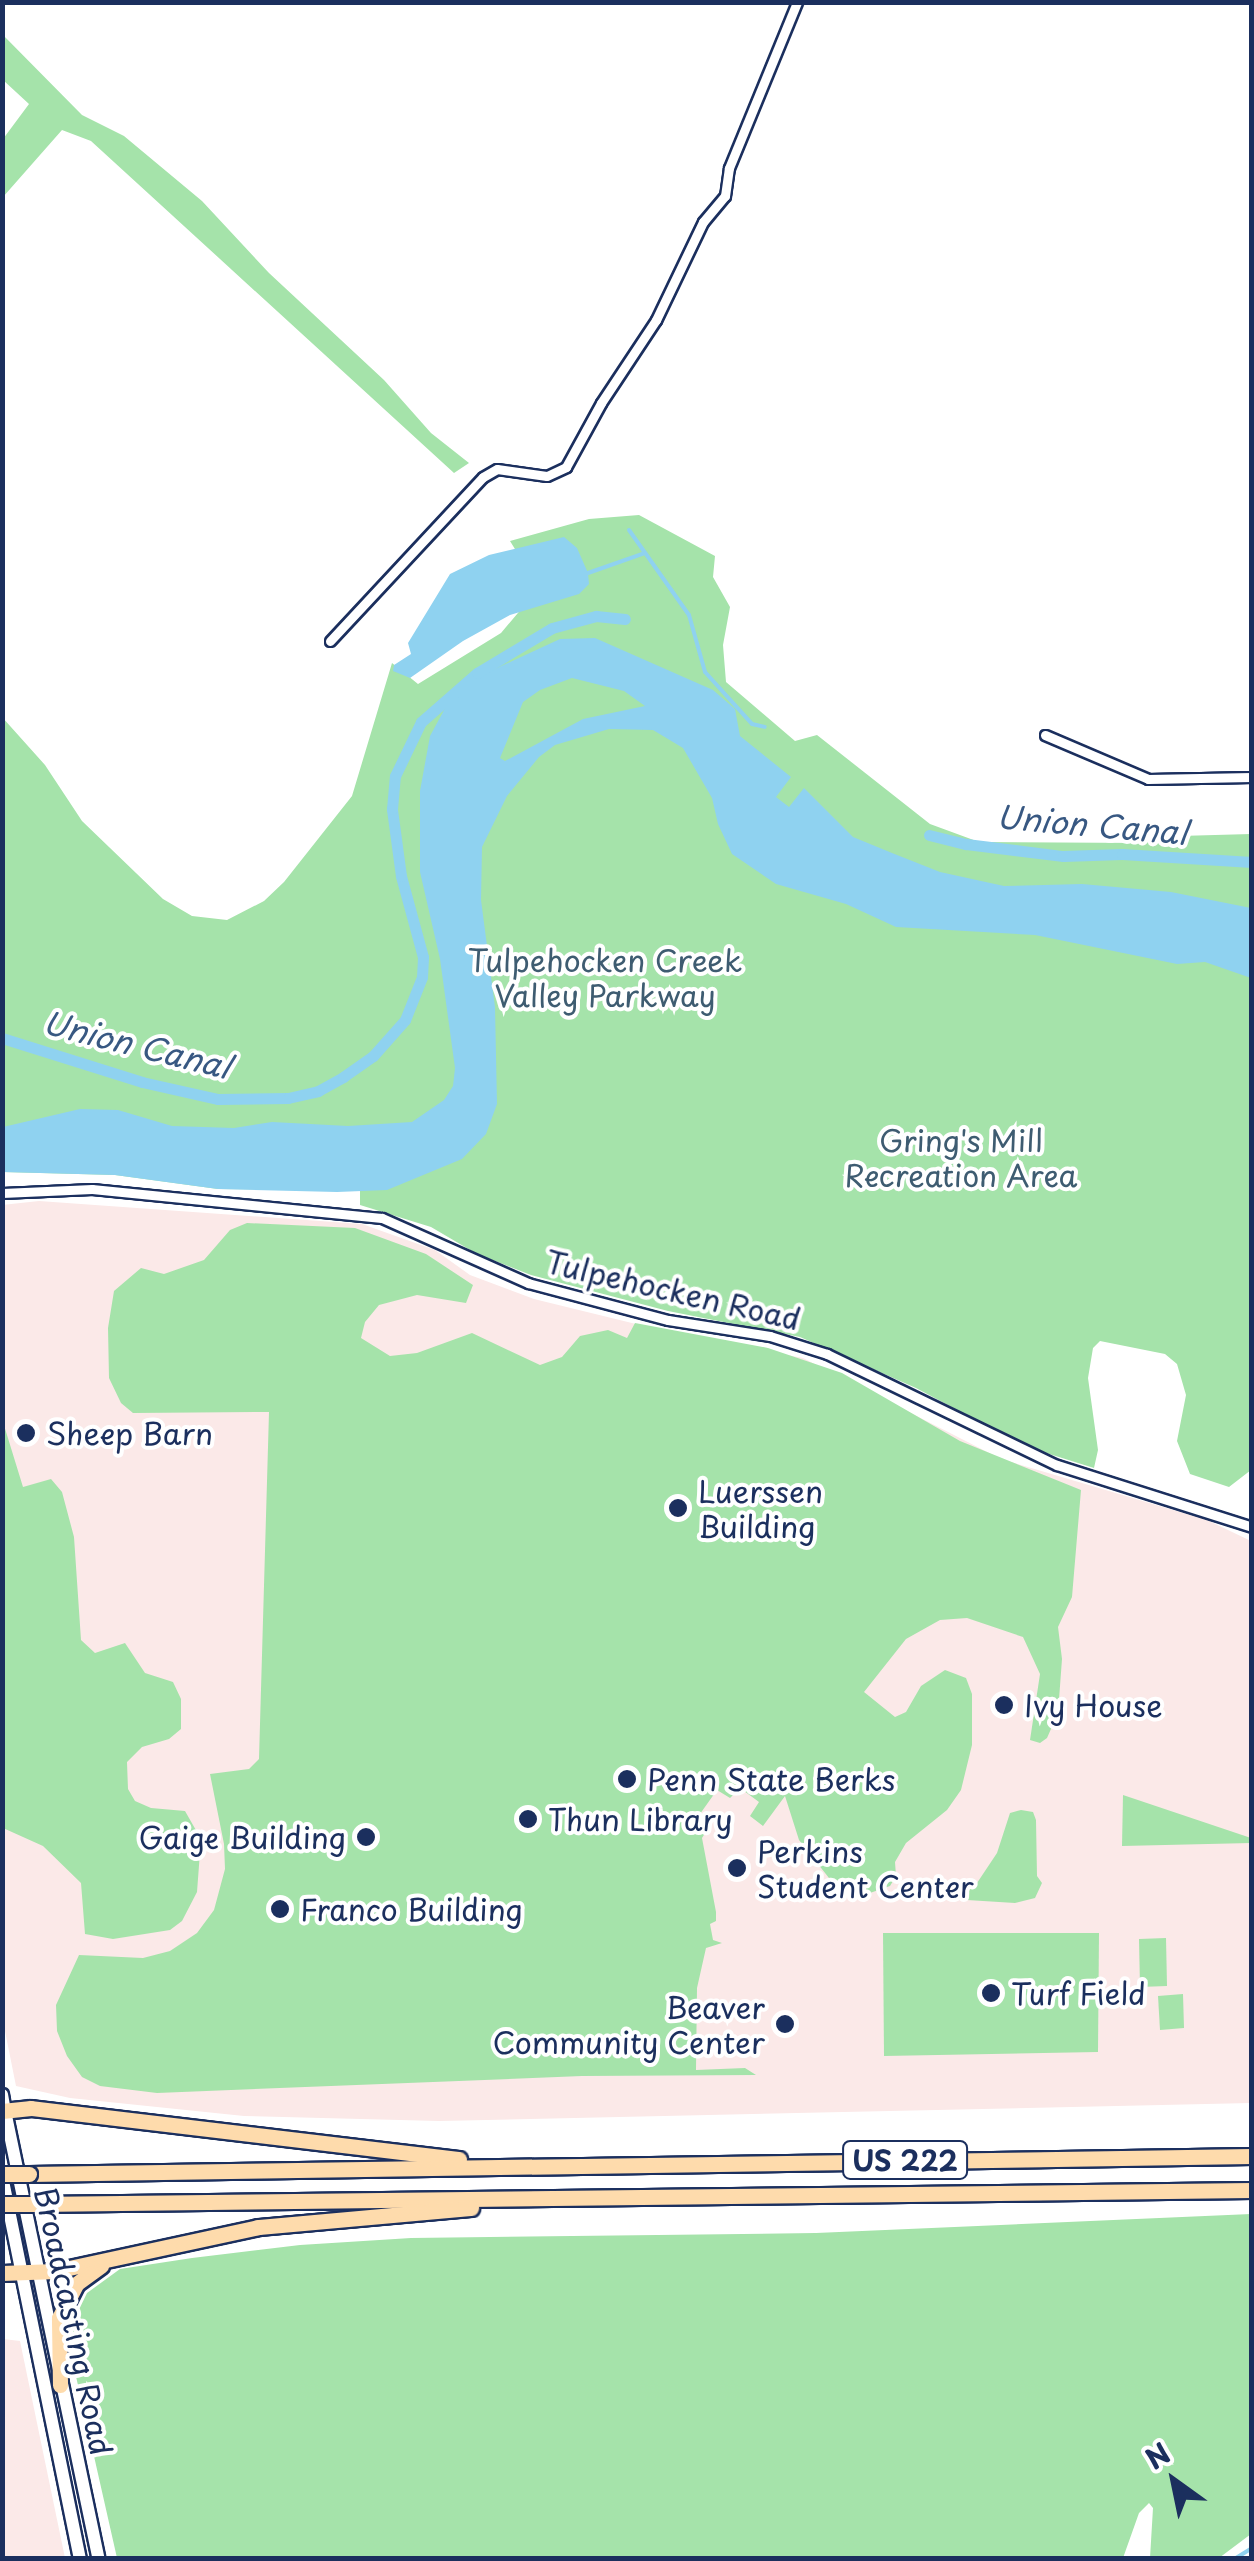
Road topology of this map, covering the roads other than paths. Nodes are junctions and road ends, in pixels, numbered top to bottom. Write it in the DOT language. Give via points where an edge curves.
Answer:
graph roads {
  1 [pos="798,2"];
  2 [pos="330,640"];
  3 [pos="1045,735"];
  4 [pos="1252,777"];
  5 [pos="2,1194"];
  6 [pos="1252,1527"];
  7 [pos="2,2094"];
  8 [pos="4,2111"];
  9 [pos="1252,2156"];
  10 [pos="558,2166"];
  11 [pos="2,2175"];
  12 [pos="1252,2190"];
  13 [pos="625,2196"];
  14 [pos="2,2204"];
  15 [pos="120,2256"];
  16 [pos="2,2272"];
  17 [pos="30,2272"];
  18 [pos="60,2385"];
  19 [pos="80,2558"];
  20 [pos="98,2558"];
  1 -- 2 [label="street" via="729,168 725,196 703,222 656,320 566,467 547,476 497,469 482,478"];
  3 -- 4 [label="street" via="1148,779"];
  5 -- 6 [label="street, Tulpehocken Road" via="92,1190 382,1218 528,1283 827,1354 1043,1459"];
  7 -- 8 [label="street, Broadcasting Road"];
  8 -- 10 [label="highway" via="31,2108"];
  8 -- 17 [label="main road, Broadcasting Road"];
  9 -- 10 [label="highway, US 222"];
  10 -- 11 [label="highway, US 222, bridge"];
  11 -- 17 [label="main road, Broadcasting Road"];
  12 -- 13 [label="highway, US 222"];
  13 -- 14 [label="highway, US 222, bridge"];
  13 -- 15 [label="highway" via="258,2227"];
  15 -- 17 [label="highway"];
  15 -- 18 [label="highway" via="82,2278 65,2301 58,2330"];
  16 -- 17 [label="highway"];
  17 -- 18 [label="main road, Broadcasting Road"];
  17 -- 19 [label="main road, Broadcasting Road"];
  18 -- 20 [label="main road, Broadcasting Road"];
}
